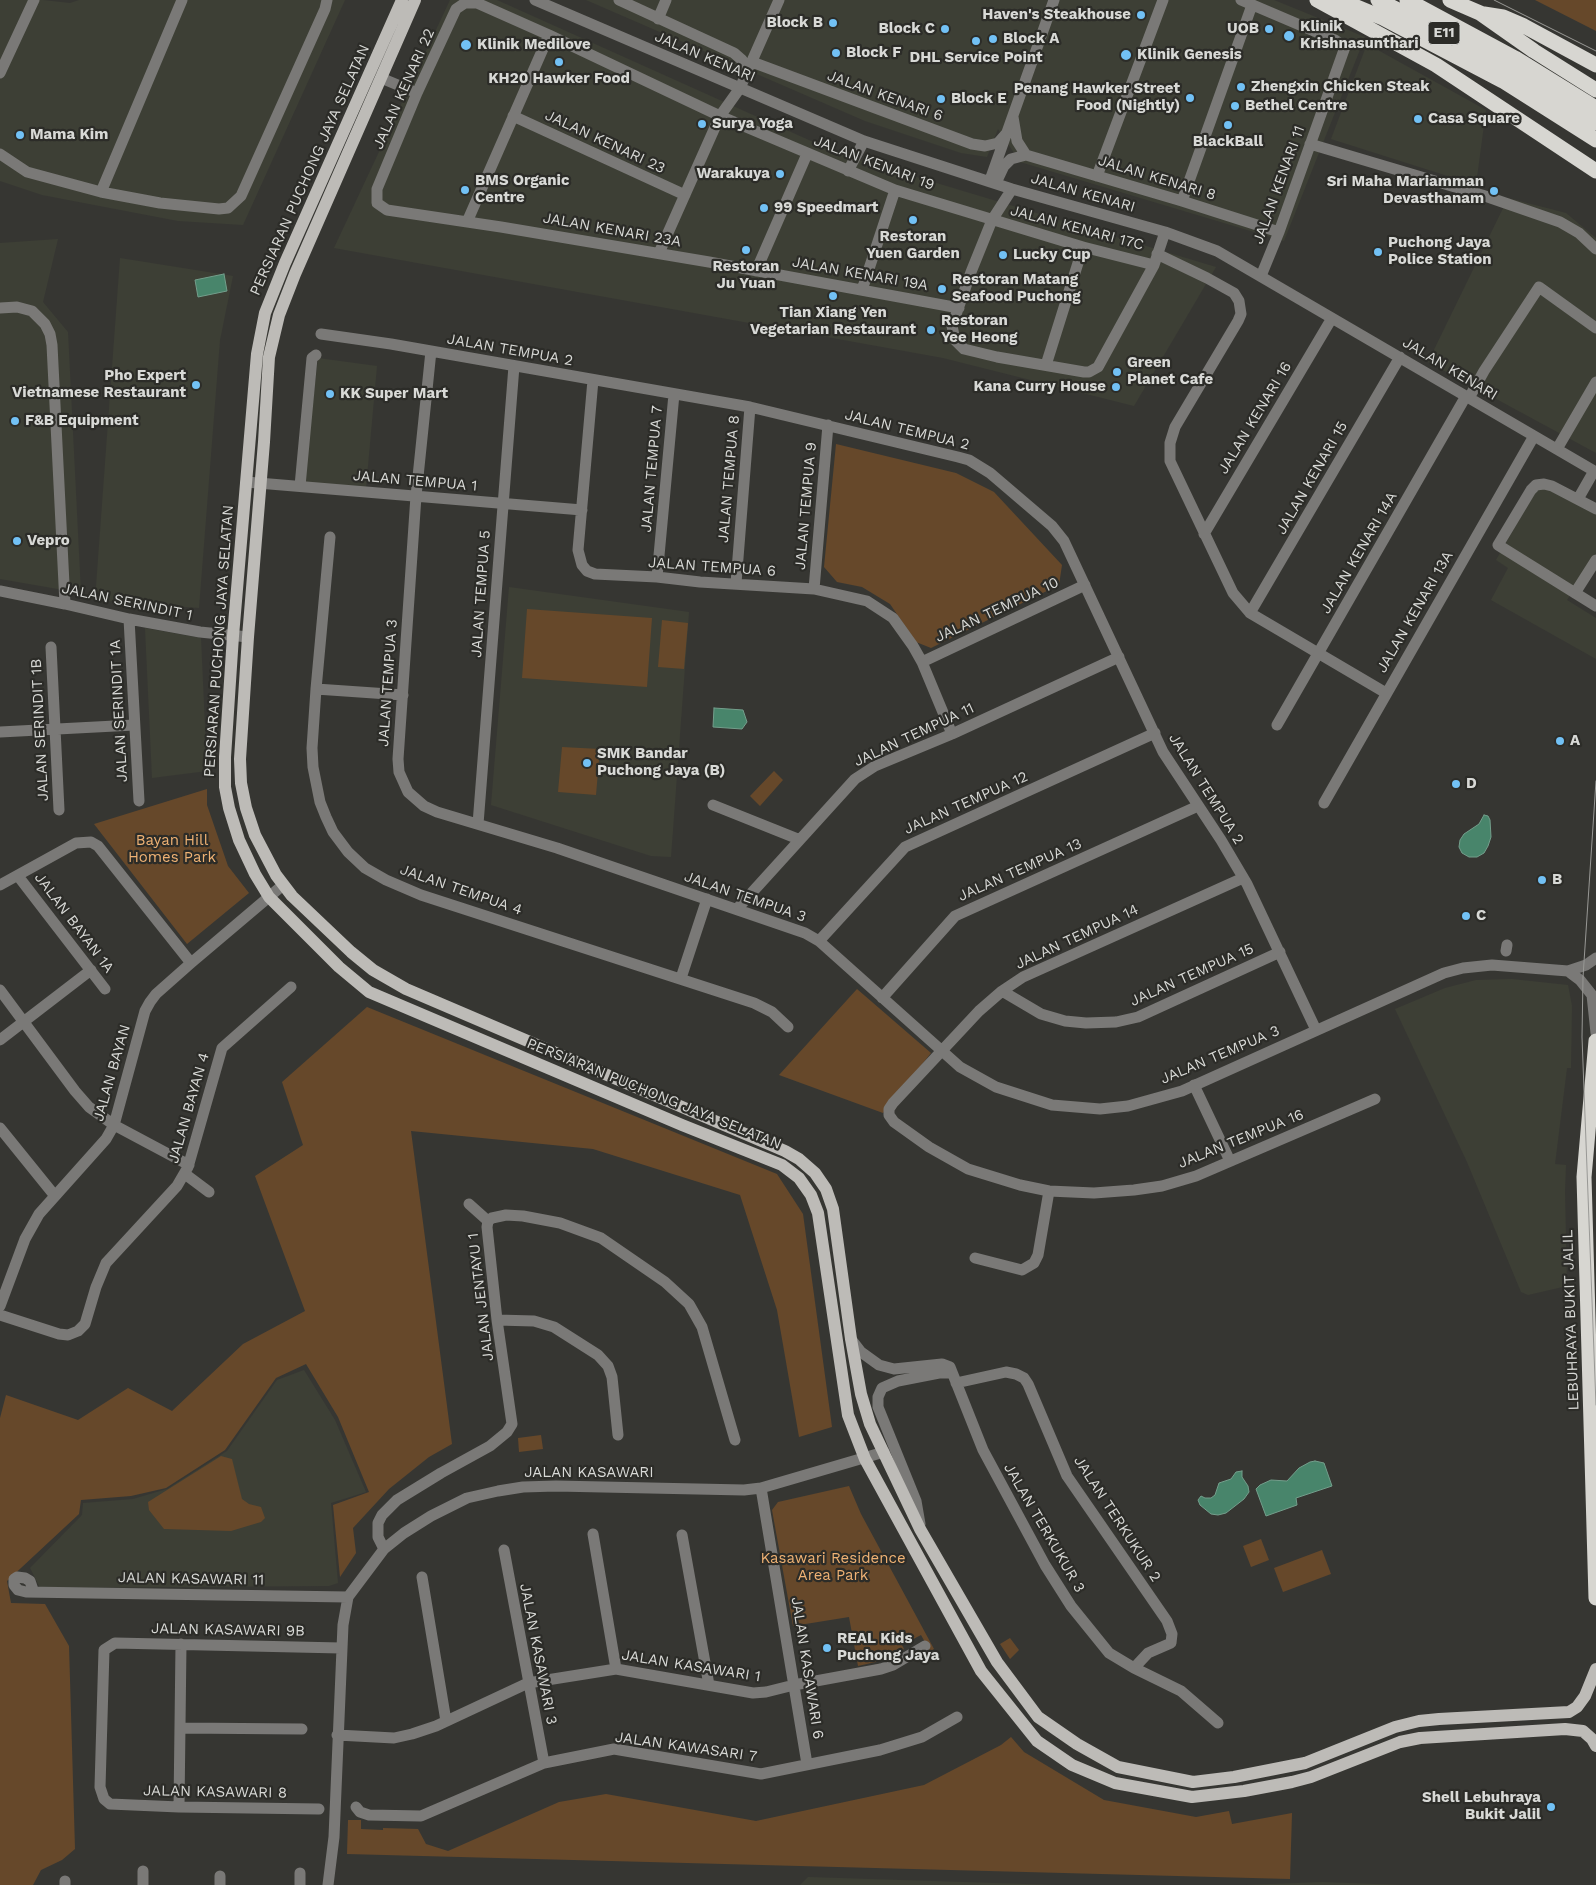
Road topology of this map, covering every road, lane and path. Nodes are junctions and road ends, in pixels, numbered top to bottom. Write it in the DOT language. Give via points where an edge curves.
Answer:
graph roads {
  1 [pos="34,0"];
  2 [pos="182,0"];
  3 [pos="327,0"];
  4 [pos="397,0"];
  5 [pos="402,0"];
  6 [pos="415,0"];
  7 [pos="535,0"];
  8 [pos="619,0"];
  9 [pos="666,0"];
  10 [pos="779,0"];
  11 [pos="1054,0"];
  12 [pos="1163,0"];
  13 [pos="1317,0"];
  14 [pos="1340,0"];
  15 [pos="1358,0"];
  16 [pos="1378,0"];
  17 [pos="1407,0"];
  18 [pos="1450,0"];
  19 [pos="1246,2"];
  20 [pos="477,3"];
  21 [pos="1480,13"];
  22 [pos="1383,18"];
  23 [pos="658,19"];
  24 [pos="549,35"];
  25 [pos="386,37"];
  26 [pos="762,40"];
  27 [pos="734,52"];
  28 [pos="752,62"];
  29 [pos="1512,63"];
  30 [pos="1596,65"];
  31 [pos="0,73"];
  32 [pos="380,78"];
  33 [pos="742,83"];
  34 [pos="1596,90"];
  35 [pos="417,93"];
  36 [pos="1596,108"];
  37 [pos="513,116"];
  38 [pos="720,116"];
  39 [pos="1013,116"];
  40 [pos="1596,122"];
  41 [pos="1006,134"];
  42 [pos="1596,140"];
  43 [pos="864,141"];
  44 [pos="1310,144"];
  45 [pos="0,154"];
  46 [pos="807,154"];
  47 [pos="1026,155"];
  48 [pos="1596,170"];
  49 [pos="848,171"];
  50 [pos="1097,176"];
  51 [pos="993,182"];
  52 [pos="1012,188"];
  53 [pos="895,190"];
  54 [pos="101,192"];
  55 [pos="685,195"];
  56 [pos="1182,200"];
  57 [pos="377,203"];
  58 [pos="992,220"];
  59 [pos="467,222"];
  60 [pos="1165,232"];
  61 [pos="1279,232"];
  62 [pos="1083,247"];
  63 [pos="1596,249"];
  64 [pos="659,253"];
  65 [pos="1155,260"];
  66 [pos="756,270"];
  67 [pos="1261,276"];
  68 [pos="862,290"];
  69 [pos="0,308"];
  70 [pos="959,308"];
  71 [pos="1332,318"];
  72 [pos="1596,328"];
  73 [pos="321,334"];
  74 [pos="431,351"];
  75 [pos="316,355"];
  76 [pos="1400,357"];
  77 [pos="1046,365"];
  78 [pos="514,366"];
  79 [pos="593,380"];
  80 [pos="1596,382"];
  81 [pos="674,394"];
  82 [pos="1468,397"];
  83 [pos="750,407"];
  84 [pos="828,425"];
  85 [pos="1534,436"];
  86 [pos="1556,449"];
  87 [pos="1595,471"];
  88 [pos="246,482"];
  89 [pos="261,483"];
  90 [pos="300,486"];
  91 [pos="416,496"];
  92 [pos="1578,499"];
  93 [pos="503,503"];
  94 [pos="1596,509"];
  95 [pos="582,510"];
  96 [pos="1204,534"];
  97 [pos="330,536"];
  98 [pos="1596,560"];
  99 [pos="657,577"];
  100 [pos="736,583"];
  101 [pos="1085,586"];
  102 [pos="814,590"];
  103 [pos="0,591"];
  104 [pos="1576,593"];
  105 [pos="65,604"];
  106 [pos="1596,606"];
  107 [pos="1250,614"];
  108 [pos="129,619"];
  109 [pos="232,636"];
  110 [pos="248,637"];
  111 [pos="51,647"];
  112 [pos="1318,654"];
  113 [pos="1119,658"];
  114 [pos="922,662"];
  115 [pos="316,689"];
  116 [pos="1386,693"];
  117 [pos="403,695"];
  118 [pos="134,725"];
  119 [pos="1277,725"];
  120 [pos="54,729"];
  121 [pos="0,732"];
  122 [pos="1155,733"];
  123 [pos="952,734"];
  124 [pos="139,801"];
  125 [pos="1324,803"];
  126 [pos="713,804"];
  127 [pos="1198,806"];
  128 [pos="59,810"];
  129 [pos="478,824"];
  130 [pos="798,839"];
  131 [pos="18,876"];
  132 [pos="1243,878"];
  133 [pos="0,885"];
  134 [pos="284,886"];
  135 [pos="269,898"];
  136 [pos="708,899"];
  137 [pos="737,909"];
  138 [pos="819,941"];
  139 [pos="1280,952"];
  140 [pos="1596,958"];
  141 [pos="191,963"];
  142 [pos="91,970"];
  143 [pos="1568,971"];
  144 [pos="681,978"];
  145 [pos="292,988"];
  146 [pos="105,989"];
  147 [pos="0,990"];
  148 [pos="1002,992"];
  149 [pos="882,998"];
  150 [pos="24,1021"];
  151 [pos="788,1027"];
  152 [pos="1316,1030"];
  153 [pos="1596,1033"];
  154 [pos="0,1040"];
  155 [pos="1596,1041"];
  156 [pos="942,1052"];
  157 [pos="1194,1086"];
  158 [pos="1375,1099"];
  159 [pos="114,1125"];
  160 [pos="0,1128"];
  161 [pos="1230,1161"];
  162 [pos="187,1169"];
  163 [pos="1049,1191"];
  164 [pos="209,1192"];
  165 [pos="55,1196"];
  166 [pos="469,1204"];
  167 [pos="488,1221"];
  168 [pos="975,1258"];
  169 [pos="0,1306"];
  170 [pos="0,1316"];
  171 [pos="497,1320"];
  172 [pos="851,1339"];
  173 [pos="954,1378"];
  174 [pos="618,1435"];
  175 [pos="735,1440"];
  176 [pos="884,1452"];
  177 [pos="865,1459"];
  178 [pos="761,1488"];
  179 [pos="920,1529"];
  180 [pos="593,1534"];
  181 [pos="682,1535"];
  182 [pos="384,1549"];
  183 [pos="504,1550"];
  184 [pos="422,1577"];
  185 [pos="33,1590"];
  186 [pos="348,1597"];
  187 [pos="1596,1598"];
  188 [pos="181,1644"];
  189 [pos="925,1646"];
  190 [pos="341,1648"];
  191 [pos="1134,1668"];
  192 [pos="1596,1668"];
  193 [pos="616,1669"];
  194 [pos="528,1683"];
  195 [pos="709,1684"];
  196 [pos="794,1685"];
  197 [pos="1508,1716"];
  198 [pos="957,1717"];
  199 [pos="446,1721"];
  200 [pos="1218,1723"];
  201 [pos="180,1728"];
  202 [pos="302,1728"];
  203 [pos="1509,1731"];
  204 [pos="337,1735"];
  205 [pos="1596,1746"];
  206 [pos="544,1763"];
  207 [pos="807,1764"];
  208 [pos="110,1804"];
  209 [pos="178,1807"];
  210 [pos="356,1807"];
  211 [pos="319,1810"];
  212 [pos="143,1871"];
  213 [pos="143,1885"];
  214 [pos="328,1885"];
  1 -- 31 [label="street"];
  2 -- 54 [label="street"];
  3 -- 54 [label="street" via="241,196 235,203 219,209"];
  4 -- 25 [label="main road"];
  5 -- 25 [label="main road, PERSIARAN PUCHONG JAYA SELATAN"];
  6 -- 32 [label="main road, PERSIARAN PUCHONG JAYA SELATAN"];
  7 -- 33 [label="street, JALAN KENARI"];
  8 -- 23 [label="street"];
  9 -- 23 [label="street"];
  10 -- 26 [label="street"];
  11 -- 39 [label="street"];
  12 -- 50 [label="street"];
  13 -- 48 [label="highway" via="1436,65"];
  14 -- 22 [label="highway"];
  15 -- 22 [label="highway"];
  16 -- 29 [label="highway, E11"];
  17 -- 29 [label="highway, E11"];
  18 -- 21 [label="highway"];
  19 -- 44 [label="street, JALAN KENARI 11" via="1345,47"];
  19 -- 56 [label="street"];
  20 -- 24 [label="street, JALAN KENARI 19"];
  20 -- 35 [label="street, JALAN KENARI 22" via="465,3 456,9"];
  21 -- 30 [label="highway" via="1503,17 1524,26"];
  21 -- 34 [label="highway"];
  22 -- 42 [label="highway" via="1503,81"];
  23 -- 27 [label="street"];
  24 -- 37 [label="street"];
  24 -- 38 [label="street, JALAN KENARI 19"];
  25 -- 88 [label="main road, PERSIARAN PUCHONG JAYA SELATAN" via="265,313 257,354"];
  26 -- 27 [label="street" via="752,49"];
  26 -- 28 [label="street"];
  27 -- 33 [label="street" via="742,60 745,72"];
  28 -- 33 [label="street"];
  28 -- 41 [label="street, JALAN KENARI 6" via="972,144 998,143"];
  29 -- 36 [label="highway, E11"];
  29 -- 40 [label="highway, E11"];
  32 -- 35 [label="street"];
  32 -- 89 [label="main road, PERSIARAN PUCHONG JAYA SELATAN" via="279,316 269,357"];
  33 -- 38 [label="street"];
  33 -- 43 [label="street, JALAN KENARI"];
  35 -- 57 [label="street, JALAN KENARI 22" via="377,189"];
  37 -- 55 [label="street, JALAN KENARI 23"];
  37 -- 59 [label="street"];
  38 -- 46 [label="street, JALAN KENARI 19"];
  38 -- 55 [label="street"];
  39 -- 41 [label="street"];
  39 -- 47 [label="street" via="1017,141"];
  41 -- 51 [label="street"];
  43 -- 49 [label="street"];
  43 -- 51 [label="street, JALAN KENARI"];
  44 -- 61 [label="street, JALAN KENARI 11"];
  44 -- 63 [label="street" via="1482,195 1560,222 1579,233"];
  45 -- 54 [label="street" via="27,172"];
  46 -- 49 [label="street, JALAN KENARI 19"];
  46 -- 66 [label="street"];
  47 -- 50 [label="street, JALAN KENARI 8"];
  47 -- 51 [label="street" via="1011,159"];
  49 -- 53 [label="street, JALAN KENARI 19"];
  50 -- 56 [label="street, JALAN KENARI 8"];
  51 -- 52 [label="street, JALAN KENARI"];
  52 -- 58 [label="street"];
  52 -- 60 [label="street, JALAN KENARI"];
  53 -- 58 [label="street, JALAN KENARI 19"];
  53 -- 68 [label="street"];
  55 -- 64 [label="street"];
  56 -- 61 [label="street, JALAN KENARI 8"];
  57 -- 59 [label="street, JALAN KENARI 23A" via="387,210"];
  58 -- 62 [label="street, JALAN KENARI 17C"];
  58 -- 70 [label="street"];
  59 -- 64 [label="street, JALAN KENARI 23A"];
  60 -- 65 [label="street"];
  60 -- 67 [label="street, JALAN KENARI" via="1217,251"];
  61 -- 67 [label="street, JALAN KENARI 11"];
  62 -- 65 [label="street, JALAN KENARI 17C"];
  62 -- 77 [label="street"];
  64 -- 66 [label="street, JALAN KENARI 23A"];
  65 -- 77 [label="street" via="1098,367 1084,372"];
  65 -- 96 [label="street" via="1207,278 1234,293 1239,302 1241,314 1238,321 1175,427 1170,444 1170,461"];
  66 -- 68 [label="street, JALAN KENARI 19A"];
  67 -- 71 [label="street, JALAN KENARI"];
  68 -- 70 [label="street, JALAN KENARI 19A"];
  69 -- 105 [label="street" via="18,307 32,311 50,334"];
  70 -- 77 [label="street" via="952,333 964,349"];
  71 -- 76 [label="street, JALAN KENARI"];
  71 -- 96 [label="street, JALAN KENARI 16"];
  72 -- 82 [label="street, JALAN KENARI 14A" via="1539,287"];
  73 -- 74 [label="street, JALAN TEMPUA 2"];
  74 -- 78 [label="street, JALAN TEMPUA 2"];
  74 -- 91 [label="street, JALAN TEMPUA 3"];
  75 -- 90 [label="street" via="312,358"];
  76 -- 82 [label="street, JALAN KENARI"];
  76 -- 107 [label="street, JALAN KENARI 15"];
  78 -- 79 [label="street, JALAN TEMPUA 2"];
  78 -- 93 [label="street, JALAN TEMPUA 5"];
  79 -- 81 [label="street, JALAN TEMPUA 2"];
  79 -- 95 [label="street, JALAN TEMPUA 6"];
  80 -- 86 [label="street"];
  81 -- 83 [label="street, JALAN TEMPUA 2"];
  81 -- 99 [label="street, JALAN TEMPUA 7"];
  82 -- 85 [label="street, JALAN KENARI"];
  82 -- 112 [label="street, JALAN KENARI 14A"];
  83 -- 84 [label="street, JALAN TEMPUA 2"];
  83 -- 100 [label="street, JALAN TEMPUA 8"];
  84 -- 101 [label="street, JALAN TEMPUA 2" via="969,460 990,473 1059,534"];
  84 -- 102 [label="street, JALAN TEMPUA 9"];
  85 -- 86 [label="street, JALAN KENARI"];
  85 -- 116 [label="street, JALAN KENARI 13A"];
  86 -- 87 [label="street, JALAN KENARI"];
  87 -- 92 [label="street"];
  88 -- 89 [label="street, JALAN TEMPUA 1"];
  88 -- 109 [label="main road, PERSIARAN PUCHONG JAYA SELATAN"];
  89 -- 90 [label="street, JALAN TEMPUA 1"];
  89 -- 110 [label="main road, PERSIARAN PUCHONG JAYA SELATAN"];
  90 -- 91 [label="street, JALAN TEMPUA 1"];
  91 -- 93 [label="street, JALAN TEMPUA 1"];
  91 -- 117 [label="street, JALAN TEMPUA 3"];
  92 -- 94 [label="street"];
  92 -- 104 [label="street" via="1552,486 1536,485 1498,545"];
  93 -- 95 [label="street, JALAN TEMPUA 1"];
  93 -- 129 [label="street, JALAN TEMPUA 5"];
  95 -- 99 [label="street, JALAN TEMPUA 6" via="578,550 587,571"];
  96 -- 107 [label="street" via="1233,593"];
  97 -- 115 [label="street, JALAN TEMPUA 4"];
  98 -- 104 [label="street"];
  99 -- 100 [label="street, JALAN TEMPUA 6"];
  100 -- 102 [label="street, JALAN TEMPUA 6"];
  101 -- 113 [label="street, JALAN TEMPUA 2"];
  101 -- 114 [label="street, JALAN TEMPUA 10"];
  102 -- 114 [label="street, JALAN TEMPUA 6" via="868,601 880,608 903,630"];
  103 -- 105 [label="street, JALAN SERINDIT 1"];
  104 -- 106 [label="street"];
  105 -- 108 [label="street, JALAN SERINDIT 1"];
  107 -- 112 [label="street"];
  108 -- 109 [label="street, JALAN SERINDIT 1"];
  108 -- 118 [label="street, JALAN SERINDIT 1A"];
  109 -- 110 [label="street, JALAN SERINDIT 1"];
  109 -- 135 [label="main road, PERSIARAN PUCHONG JAYA SELATAN" via="225,787 239,840"];
  110 -- 134 [label="main road, PERSIARAN PUCHONG JAYA SELATAN" via="240,751 241,783 255,835"];
  111 -- 120 [label="street, JALAN SERINDIT 1B"];
  112 -- 116 [label="street"];
  112 -- 119 [label="street, JALAN KENARI 14A"];
  113 -- 122 [label="street, JALAN TEMPUA 2"];
  113 -- 123 [label="street, JALAN TEMPUA 11"];
  114 -- 123 [label="street, JALAN TEMPUA 6"];
  115 -- 117 [label="street"];
  115 -- 144 [label="street, JALAN TEMPUA 4" via="312,767 320,802 333,832 365,868 421,895"];
  116 -- 125 [label="street, JALAN KENARI 13A"];
  117 -- 129 [label="street, JALAN TEMPUA 3" via="398,759 403,784 424,806"];
  118 -- 120 [label="street"];
  118 -- 124 [label="street, JALAN SERINDIT 1A"];
  120 -- 121 [label="street"];
  120 -- 128 [label="street, JALAN SERINDIT 1B"];
  122 -- 127 [label="street, JALAN TEMPUA 2" via="1163,752"];
  122 -- 138 [label="street, JALAN TEMPUA 12" via="905,847"];
  123 -- 130 [label="street, JALAN TEMPUA 11" via="875,766 854,779"];
  126 -- 130 [label="street"];
  127 -- 132 [label="street, JALAN TEMPUA 2"];
  127 -- 149 [label="street, JALAN TEMPUA 13" via="955,916"];
  129 -- 136 [label="street, JALAN TEMPUA 3"];
  130 -- 137 [label="street, JALAN TEMPUA 11"];
  131 -- 133 [label="street"];
  131 -- 141 [label="street" via="76,843 91,842 98,846"];
  131 -- 142 [label="street, JALAN BAYAN 1A"];
  132 -- 139 [label="street, JALAN TEMPUA 2"];
  132 -- 148 [label="street, JALAN TEMPUA 14" via="1023,977"];
  134 -- 135 [label="street, JALAN BAYAN"];
  134 -- 172 [label="main road, PERSIARAN PUCHONG JAYA SELATAN" via="358,958 406,989 799,1159 815,1173 826,1189 833,1209"];
  135 -- 141 [label="street, JALAN BAYAN"];
  135 -- 177 [label="main road, PERSIARAN PUCHONG JAYA SELATAN" via="369,992 782,1165 799,1178 818,1213 848,1415"];
  136 -- 137 [label="street, JALAN TEMPUA 3"];
  136 -- 144 [label="street"];
  137 -- 138 [label="street, JALAN TEMPUA 3" via="796,929"];
  138 -- 149 [label="street, JALAN TEMPUA 3"];
  139 -- 148 [label="street, JALAN TEMPUA 15" via="1138,1017 1116,1022 1065,1021 1041,1014"];
  139 -- 152 [label="street, JALAN TEMPUA 2"];
  140 -- 143 [label="street, JALAN TEMPUA 3"];
  141 -- 159 [label="street, JALAN BAYAN" via="156,994 145,1011"];
  142 -- 146 [label="street, JALAN BAYAN 1A"];
  142 -- 150 [label="street"];
  143 -- 152 [label="street, JALAN TEMPUA 3" via="1492,965 1463,968 1444,973"];
  143 -- 153 [label="street" via="1592,994"];
  144 -- 151 [label="street, JALAN TEMPUA 4" via="754,1003 772,1012"];
  145 -- 162 [label="street, JALAN BAYAN 4" via="222,1048"];
  147 -- 150 [label="street"];
  148 -- 156 [label="street, JALAN TEMPUA 14" via="979,1011"];
  149 -- 156 [label="street, JALAN TEMPUA 3"];
  150 -- 154 [label="street"];
  150 -- 159 [label="street" via="75,1091 89,1107"];
  152 -- 157 [label="street, JALAN TEMPUA 3"];
  155 -- 187 [label="highway, LEBUHRAYA BUKIT JALIL" via="1584,1177"];
  156 -- 157 [label="street, JALAN TEMPUA 3" via="996,1088 1052,1105 1100,1109 1128,1106"];
  156 -- 163 [label="street, JALAN TEMPUA 16" via="893,1103 889,1115 894,1122 928,1148 968,1169 1020,1186"];
  157 -- 161 [label="street"];
  158 -- 161 [label="street, JALAN TEMPUA 16"];
  159 -- 162 [label="street"];
  159 -- 165 [label="street, JALAN BAYAN" via="106,1139"];
  160 -- 165 [label="street"];
  161 -- 163 [label="street, JALAN TEMPUA 16" via="1196,1176 1144,1189 1094,1193"];
  162 -- 164 [label="street"];
  162 -- 170 [label="street, JALAN BAYAN 4" via="177,1186 106,1263 85,1324 78,1331 59,1334"];
  163 -- 168 [label="street" via="1034,1263 1022,1270"];
  165 -- 169 [label="street, JALAN BAYAN" via="32,1226"];
  166 -- 167 [label="street"];
  167 -- 171 [label="street, JALAN JENTAYU 1"];
  167 -- 175 [label="street, JALAN JENTAYU 1" via="506,1215 560,1223 601,1238 665,1282 689,1304 702,1327"];
  171 -- 174 [label="street" via="534,1321 554,1327 598,1355 608,1366 612,1377"];
  171 -- 182 [label="street, JALAN JENTAYU 1" via="512,1424 490,1446 397,1500 378,1523 378,1537"];
  172 -- 173 [label="street" via="861,1352 879,1365 894,1369 942,1364 950,1367"];
  172 -- 176 [label="main road, PERSIARAN PUCHONG JAYA SELATAN" via="861,1394 870,1424"];
  173 -- 179 [label="street" via="939,1373 898,1382 882,1388 878,1397 878,1406 916,1501"];
  173 -- 191 [label="street, JALAN TERKUKUR 3" via="983,1450 1071,1606 1109,1653"];
  173 -- 191 [label="street, JALAN TERKUKUR 2" via="1006,1372 1024,1378 1028,1384 1067,1476 1167,1621 1172,1634 1171,1643 1148,1653"];
  176 -- 177 [label="street, JALAN KASAWARI"];
  176 -- 179 [label="main road, PERSIARAN PUCHONG JAYA SELATAN"];
  177 -- 178 [label="street, JALAN KASAWARI"];
  177 -- 203 [label="main road, PERSIARAN PUCHONG JAYA SELATAN" via="981,1671 1036,1741 1093,1775 1115,1783 1192,1796 1244,1792 1311,1777 1400,1742"];
  178 -- 182 [label="street, JALAN KASAWARI" via="523,1486 498,1490 467,1498 431,1516"];
  178 -- 196 [label="street, JALAN KASAWARI 6"];
  179 -- 197 [label="main road, PERSIARAN PUCHONG JAYA SELATAN" via="998,1662 1038,1717 1076,1744 1118,1767 1193,1782 1234,1777 1305,1763 1395,1727 1419,1721"];
  180 -- 193 [label="street"];
  181 -- 195 [label="street"];
  182 -- 186 [label="street, JALAN KASAWARI"];
  183 -- 194 [label="street, JALAN KASAWARI 3"];
  184 -- 199 [label="street"];
  185 -- 186 [label="street, JALAN KASAWARI 11"];
  186 -- 190 [label="street, JALAN KASAWARI"];
  188 -- 190 [label="street, JALAN KASAWARI 9B"];
  188 -- 201 [label="street"];
  188 -- 208 [label="street, JALAN KASAWARI 9B" via="115,1643 104,1650 100,1787 104,1799"];
  189 -- 196 [label="street, JALAN KASAWARI 1" via="881,1669"];
  190 -- 204 [label="street, JALAN KASAWARI"];
  191 -- 200 [label="street, JALAN TERKUKUR 3" via="1181,1691"];
  192 -- 197 [label="main road, PERSIARAN PUCHONG JAYA SELATAN" via="1585,1696 1577,1707 1568,1712"];
  193 -- 194 [label="street, JALAN KASAWARI 1"];
  193 -- 195 [label="street, JALAN KASAWARI 1"];
  194 -- 199 [label="street, JALAN KASAWARI 1"];
  194 -- 206 [label="street, JALAN KASAWARI 3"];
  195 -- 196 [label="street, JALAN KASAWARI 1" via="753,1693"];
  196 -- 207 [label="street, JALAN KASAWARI 6"];
  197 -- 203 [label="main road"];
  198 -- 207 [label="street, JALAN KAWASARI 7" via="922,1737 880,1750"];
  199 -- 204 [label="street, JALAN KASAWARI 1" via="394,1738"];
  201 -- 202 [label="street"];
  201 -- 209 [label="street"];
  203 -- 205 [label="main road, PERSIARAN PUCHONG JAYA SELATAN" via="1583,1731"];
  204 -- 214 [label="street, JALAN KASAWARI" via="334,1837"];
  206 -- 207 [label="street, JALAN KAWASARI 7" via="614,1749 761,1774"];
  206 -- 210 [label="street, JALAN KAWASARI 7" via="421,1816 369,1815"];
  208 -- 209 [label="street, JALAN KASAWARI 8"];
  209 -- 211 [label="street, JALAN KASAWARI 8"];
  212 -- 213 [label="street"];
}
